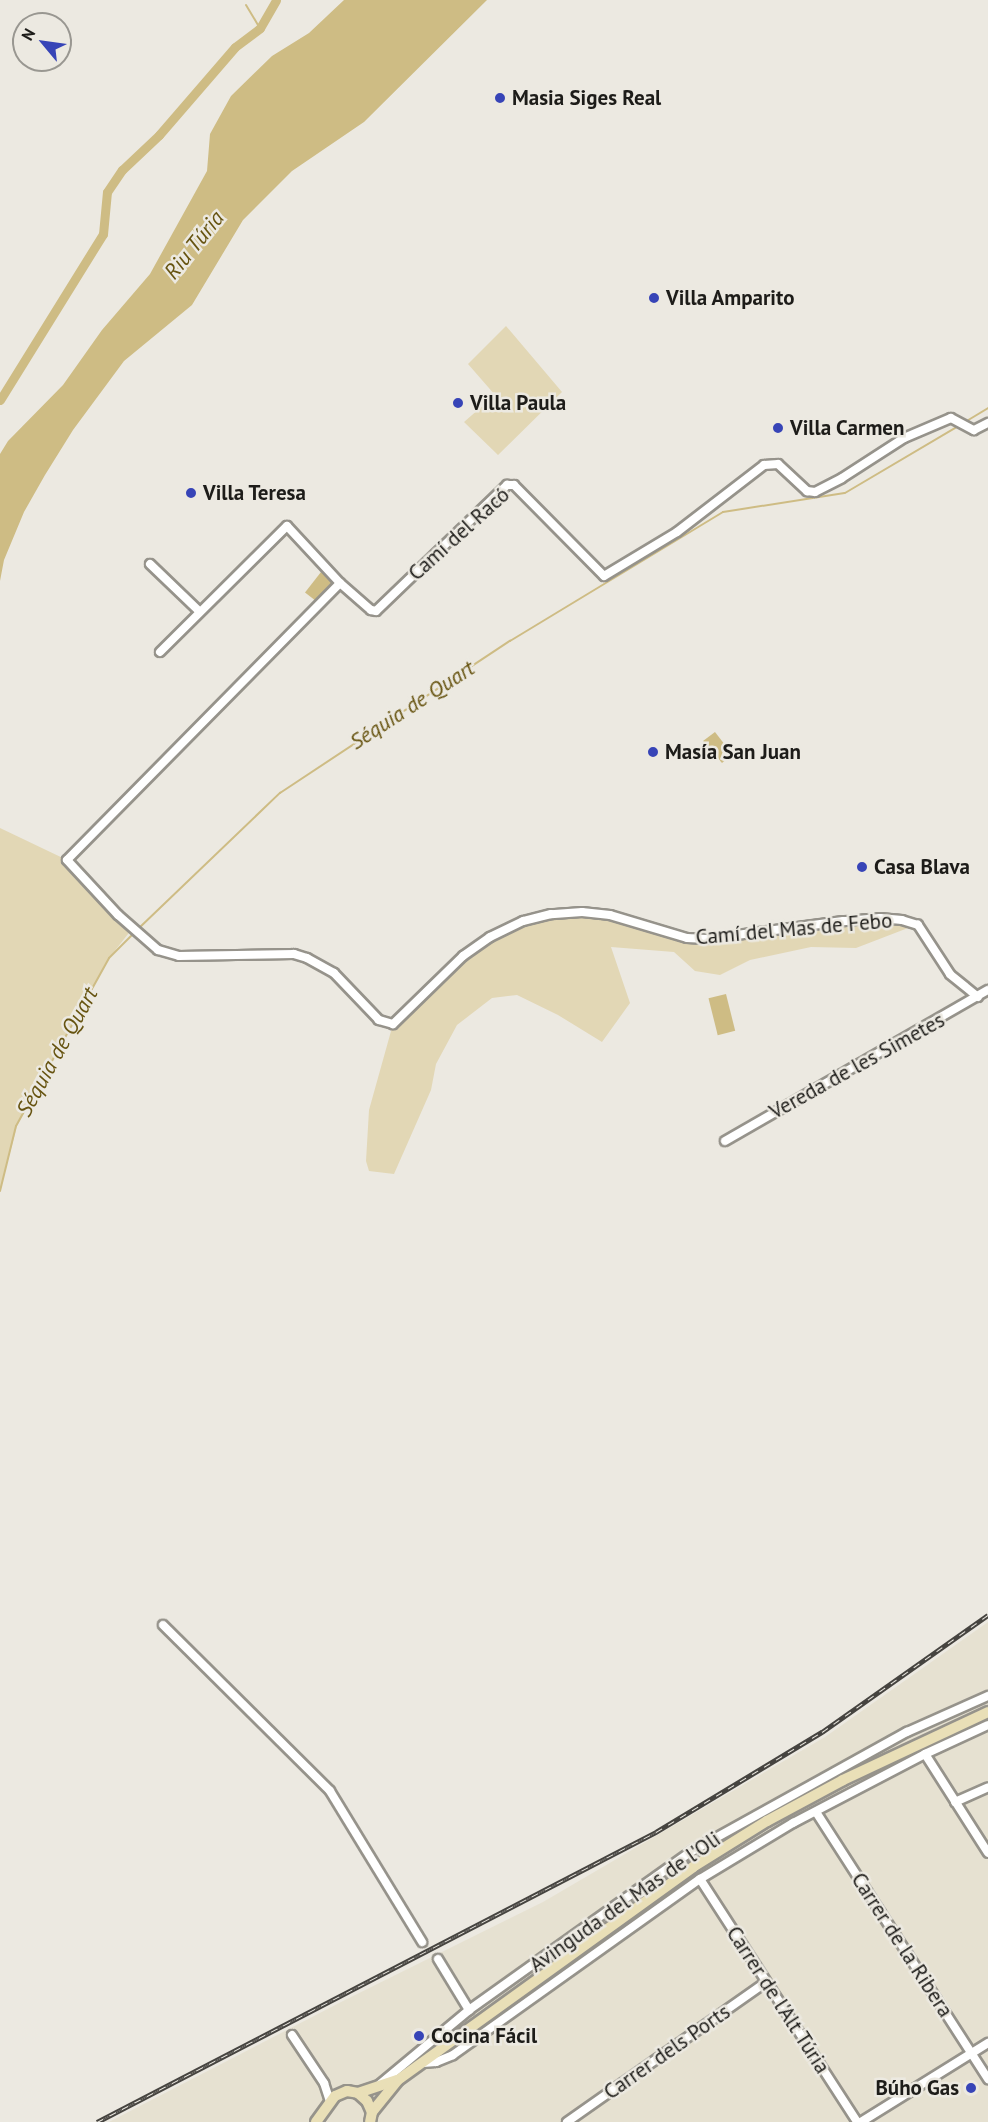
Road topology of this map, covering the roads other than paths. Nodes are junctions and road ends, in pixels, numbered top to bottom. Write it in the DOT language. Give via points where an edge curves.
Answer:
graph roads {
  1 [pos="988,423"];
  2 [pos="150,564"];
  3 [pos="340,583"];
  4 [pos="199,611"];
  5 [pos="160,652"];
  6 [pos="988,990"];
  7 [pos="978,997"];
  8 [pos="725,1141"];
  9 [pos="163,1625"];
  10 [pos="988,1696"];
  11 [pos="988,1712"];
  12 [pos="988,1725"];
  13 [pos="925,1754"];
  14 [pos="988,1786"];
  15 [pos="955,1802"];
  16 [pos="816,1812"];
  17 [pos="988,1853"];
  18 [pos="700,1879"];
  19 [pos="422,1942"];
  20 [pos="438,1959"];
  21 [pos="766,1982"];
  22 [pos="469,2010"];
  23 [pos="292,2035"];
  24 [pos="988,2043"];
  25 [pos="972,2053"];
  26 [pos="422,2063"];
  27 [pos="988,2079"];
  28 [pos="398,2080"];
  29 [pos="324,2083"];
  30 [pos="377,2087"];
  31 [pos="341,2093"];
  32 [pos="358,2093"];
  33 [pos="330,2101"];
  34 [pos="326,2117"];
  35 [pos="371,2117"];
  36 [pos="316,2122"];
  37 [pos="567,2122"];
  38 [pos="859,2122"];
  1 -- 3 [label="street, Camí del Racó" via="974,430 951,418 904,438 815,492 807,491 778,464 764,465 677,532 604,576 514,485 507,485 376,611"];
  2 -- 4 [label="street"];
  3 -- 4 [label="street" via="287,526"];
  3 -- 7 [label="street, Camí del Mas de Febo" via="67,860 146,942 163,953 179,956 294,954 307,958 334,973 379,1020 393,1023 463,956 490,937 523,921 551,914 609,915 687,938 706,939 880,918 918,925 950,974"];
  4 -- 5 [label="street"];
  6 -- 7 [label="street, Vereda de les Simetes"];
  7 -- 8 [label="street, Vereda de les Simetes"];
  9 -- 19 [label="street" via="330,1791"];
  10 -- 22 [label="street, Avinguda del Mas de l'Oli" via="907,1732 692,1851"];
  11 -- 26 [label="main road" via="843,1780 748,1832 597,1934"];
  12 -- 13 [label="street, Avinguda del Mas de l'Oli"];
  13 -- 15 [label="street"];
  13 -- 16 [label="street, Avinguda del Mas de l'Oli"];
  14 -- 15 [label="street"];
  15 -- 17 [label="street"];
  16 -- 18 [label="street, Avinguda del Mas de l'Oli"];
  16 -- 25 [label="street, Carrer de la Ribera"];
  18 -- 21 [label="street, Carrer de l'Alt Túria"];
  18 -- 26 [label="street, Avinguda del Mas de l'Oli" via="453,2055"];
  20 -- 22 [label="street"];
  21 -- 37 [label="street, Carrer dels Ports"];
  21 -- 38 [label="street, Carrer de l'Alt Túria"];
  22 -- 30 [label="street, Avinguda del Mas de l'Oli"];
  23 -- 29 [label="street"];
  24 -- 25 [label="street"];
  25 -- 27 [label="street, Carrer de la Ribera"];
  25 -- 38 [label="street"];
  26 -- 28 [label="main road"];
  28 -- 30 [label="main road"];
  28 -- 35 [label="main road"];
  29 -- 31 [label="street"];
  29 -- 33 [label="street"];
  30 -- 32 [label="main road"];
  31 -- 32 [label="main road"];
  31 -- 33 [label="main road"];
  32 -- 35 [label="main road" via="367,2101"];
  33 -- 34 [label="main road"];
  34 -- 36 [label="main road"];
}
